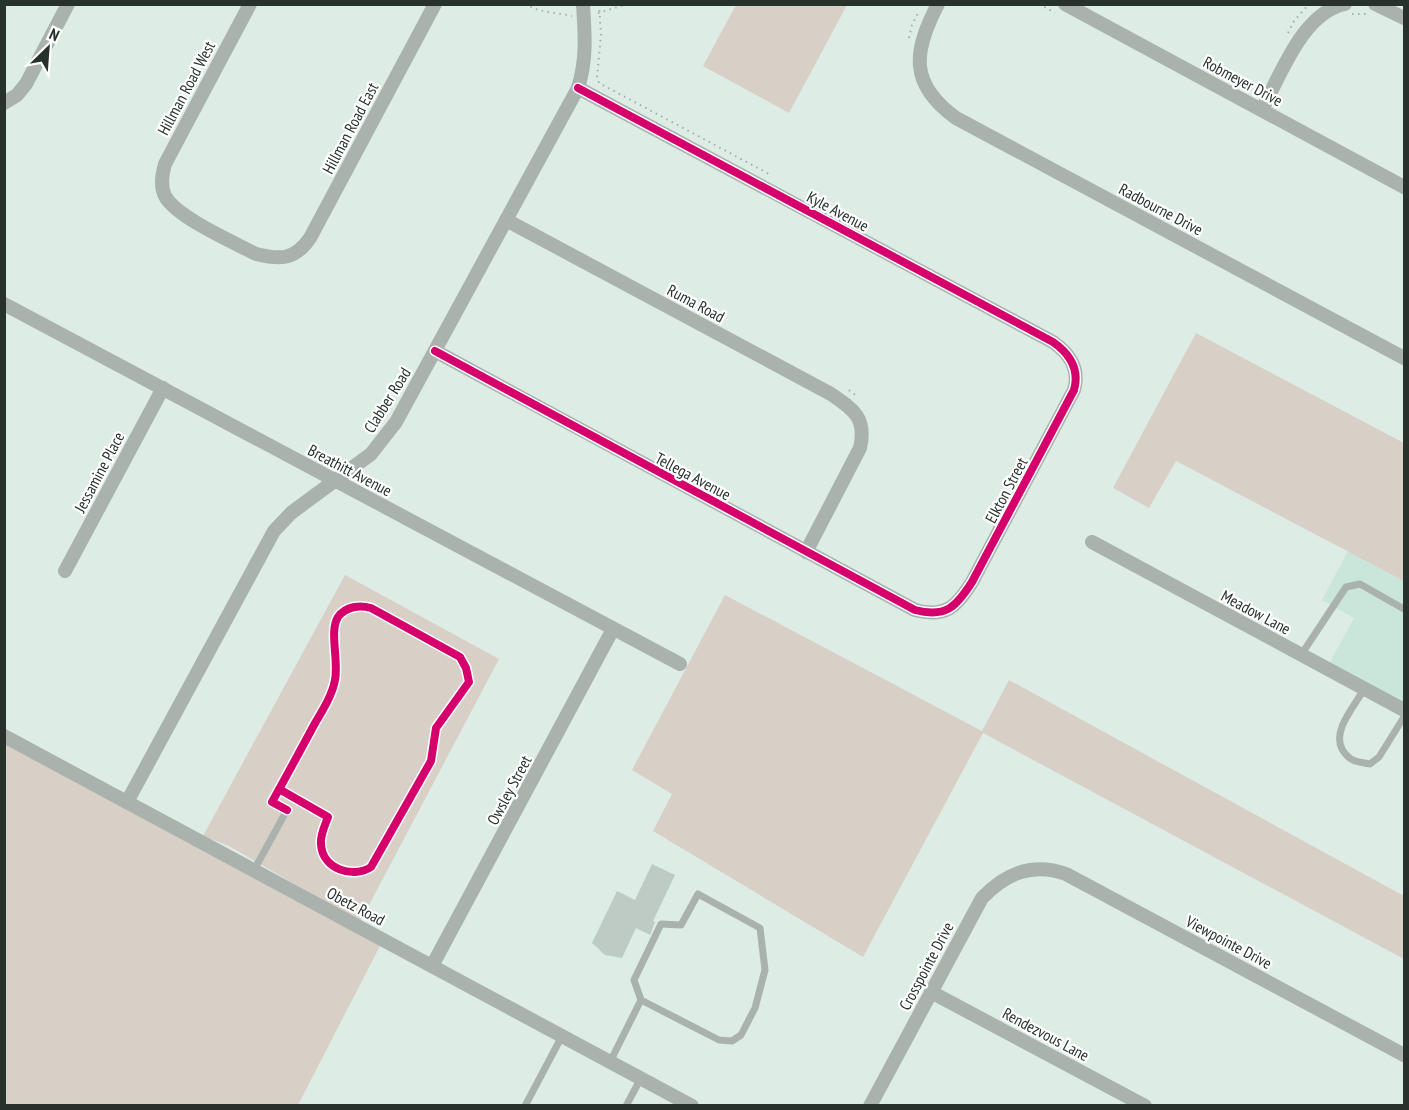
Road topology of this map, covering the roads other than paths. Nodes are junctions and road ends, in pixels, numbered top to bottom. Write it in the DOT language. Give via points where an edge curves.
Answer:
graph roads {
  1 [pos="68,4"];
  2 [pos="250,4"];
  3 [pos="435,4"];
  4 [pos="575,4"];
  5 [pos="938,4"];
  6 [pos="1065,4"];
  7 [pos="585,5"];
  8 [pos="1328,7"];
  9 [pos="1347,9"];
  10 [pos="1373,10"];
  11 [pos="1404,18"];
  12 [pos="578,88"];
  13 [pos="4,103"];
  14 [pos="1262,109"];
  15 [pos="1404,187"];
  16 [pos="506,219"];
  17 [pos="285,257"];
  18 [pos="4,304"];
  19 [pos="435,351"];
  20 [pos="1404,358"];
  21 [pos="1076,370"];
  22 [pos="163,388"];
  23 [pos="335,481"];
  24 [pos="1092,543"];
  25 [pos="806,552"];
  26 [pos="65,571"];
  27 [pos="1404,609"];
  28 [pos="942,612"];
  29 [pos="613,629"];
  30 [pos="1301,655"];
  31 [pos="680,664"];
  32 [pos="1364,689"];
  33 [pos="1404,710"];
  34 [pos="1404,717"];
  35 [pos="4,736"];
  36 [pos="127,802"];
  37 [pos="287,810"];
  38 [pos="1035,868"];
  39 [pos="254,870"];
  40 [pos="432,966"];
  41 [pos="931,992"];
  42 [pos="641,1000"];
  43 [pos="562,1036"];
  44 [pos="1404,1055"];
  45 [pos="610,1062"];
  46 [pos="641,1078"];
  47 [pos="525,1106"];
  48 [pos="626,1106"];
  49 [pos="692,1106"];
  50 [pos="870,1106"];
  51 [pos="1144,1106"];
  1 -- 13 [label="street" via="26,84"];
  2 -- 17 [label="street, Hillman Road West" via="165,164 161,182 166,198 177,211 256,254"];
  3 -- 17 [label="street, Hillman Road East" via="310,238 295,254"];
  4 -- 7 [label="street"];
  5 -- 20 [label="street, Radbourne Drive" via="918,56 933,98 943,109"];
  6 -- 14 [label="street, Robmeyer Drive"];
  7 -- 12 [label="street, Clabber Road" via="586,44"];
  8 -- 9 [label="street"];
  8 -- 14 [label="street" via="1304,32"];
  10 -- 11 [label="street"];
  12 -- 16 [label="street, Clabber Road"];
  12 -- 21 [label="street, Kyle Avenue" via="1053,342 1067,353"];
  14 -- 15 [label="street, Robmeyer Drive"];
  16 -- 19 [label="street, Clabber Road"];
  16 -- 25 [label="street, Ruma Road" via="831,394 857,414 862,441"];
  18 -- 22 [label="street, Breathitt Avenue"];
  19 -- 23 [label="street, Clabber Road" via="385,438 371,454"];
  19 -- 25 [label="street, Tellega Avenue"];
  21 -- 28 [label="street, Elkton Street" via="1071,397 972,582 960,600"];
  22 -- 23 [label="street, Breathitt Avenue"];
  22 -- 26 [label="street, Jessamine Place"];
  23 -- 29 [label="street, Breathitt Avenue"];
  23 -- 36 [label="street, Clabber Road" via="291,513 269,539"];
  24 -- 30 [label="street, Meadow Lane"];
  25 -- 28 [label="street, Tellega Avenue" via="915,610"];
  27 -- 30 [label="lane" via="1360,584 1346,587"];
  29 -- 31 [label="street, Breathitt Avenue"];
  29 -- 40 [label="street, Owsley Street"];
  30 -- 32 [label="street, Meadow Lane"];
  32 -- 33 [label="street, Meadow Lane"];
  32 -- 34 [label="lane" via="1339,731 1338,742 1347,758 1370,764 1379,757"];
  35 -- 36 [label="street, Obetz Road"];
  36 -- 39 [label="street, Obetz Road"];
  37 -- 39 [label="lane"];
  38 -- 41 [label="street, Crosspointe Drive" via="1006,877 982,898"];
  38 -- 44 [label="street, Viewpointe Drive" via="1066,874"];
  39 -- 40 [label="street, Obetz Road"];
  40 -- 43 [label="street, Obetz Road"];
  41 -- 50 [label="street, Crosspointe Drive"];
  41 -- 51 [label="street, Rendezvous Lane"];
  42 -- 42 [label="lane" via="719,1040 732,1041 741,1035 755,1008 765,970 759,928 698,894 681,925 661,924 634,980"];
  42 -- 45 [label="lane"];
  43 -- 45 [label="street, Obetz Road"];
  43 -- 47 [label="lane"];
  45 -- 46 [label="street, Obetz Road"];
  46 -- 48 [label="lane"];
  46 -- 49 [label="street, Obetz Road"];
}
